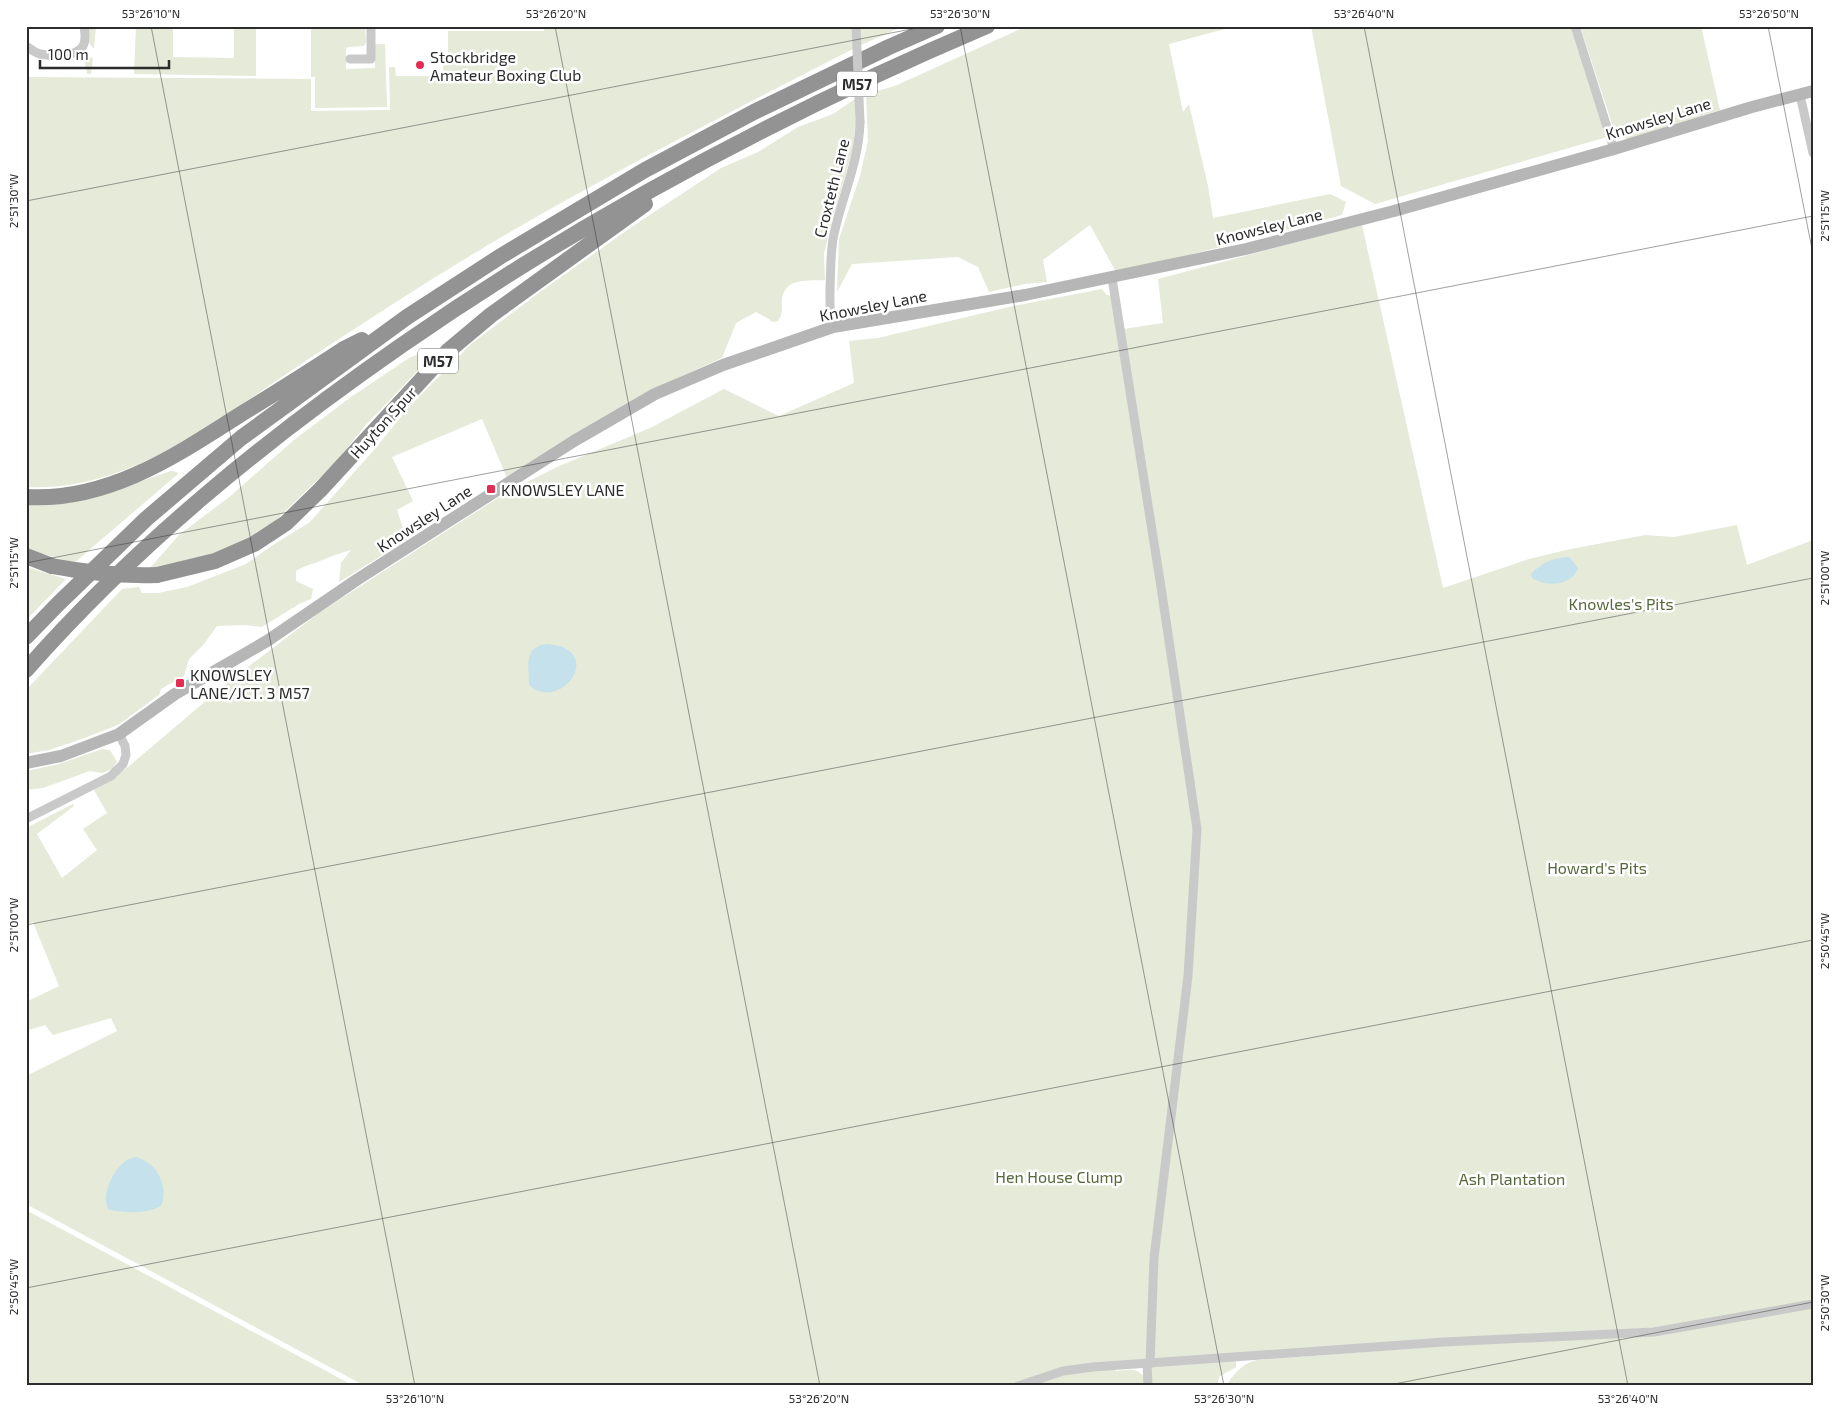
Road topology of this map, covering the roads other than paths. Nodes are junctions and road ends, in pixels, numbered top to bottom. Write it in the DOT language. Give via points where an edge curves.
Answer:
graph roads {
  1 [pos="84,26"];
  2 [pos="371,26"];
  3 [pos="856,26"];
  4 [pos="936,26"];
  5 [pos="987,26"];
  6 [pos="1575,26"];
  7 [pos="26,46"];
  8 [pos="350,59"];
  9 [pos="1813,91"];
  10 [pos="1800,95"];
  11 [pos="730,147"];
  12 [pos="1614,149"];
  13 [pos="1813,153"];
  14 [pos="1112,278"];
  15 [pos="407,317"];
  16 [pos="833,327"];
  17 [pos="26,497"];
  18 [pos="26,556"];
  19 [pos="26,638"];
  20 [pos="26,670"];
  21 [pos="118,734"];
  22 [pos="26,763"];
  23 [pos="26,819"];
  24 [pos="1813,1304"];
  25 [pos="1148,1364"];
  26 [pos="1018,1386"];
  27 [pos="1148,1386"];
  1 -- 7 [label="street" via="83,46 75,52 38,54"];
  2 -- 8 [label="street" via="370,59"];
  3 -- 16 [label="street, Croxteth Lane, bridge" via="859,147 831,250 830,310"];
  4 -- 15 [label="highway, M57" via="754,112 645,170"];
  5 -- 11 [label="highway, M57" via="907,60"];
  6 -- 12 [label="street"];
  9 -- 10 [label="main road, Knowsley Lane"];
  10 -- 12 [label="main road, Knowsley Lane"];
  10 -- 13 [label="street"];
  11 -- 18 [label="highway, Huyton Spur / M57, bridge" via="633,212 491,315 448,351 286,523 254,544 215,561 157,575 95,574 52,566"];
  11 -- 20 [label="highway, M57" via="615,210 507,275 331,395 162,531"];
  12 -- 14 [label="main road, Knowsley Lane" via="1256,247"];
  14 -- 16 [label="main road, Knowsley Lane"];
  14 -- 25 [label="street" via="1197,829 1188,976 1154,1258"];
  15 -- 17 [label="highway, M57" via="344,349 180,454 130,478 83,493"];
  15 -- 19 [label="highway, M57" via="241,438 146,519"];
  16 -- 21 [label="main road, Knowsley Lane" via="723,365 655,394 574,441 267,640 175,694"];
  21 -- 22 [label="main road, Knowsley Lane" via="61,756"];
  21 -- 23 [label="street" via="126,755 123,764 111,776"];
  24 -- 25 [label="street" via="1654,1332 1444,1342"];
  25 -- 26 [label="street" via="1068,1370"];
  25 -- 27 [label="street"];
}
